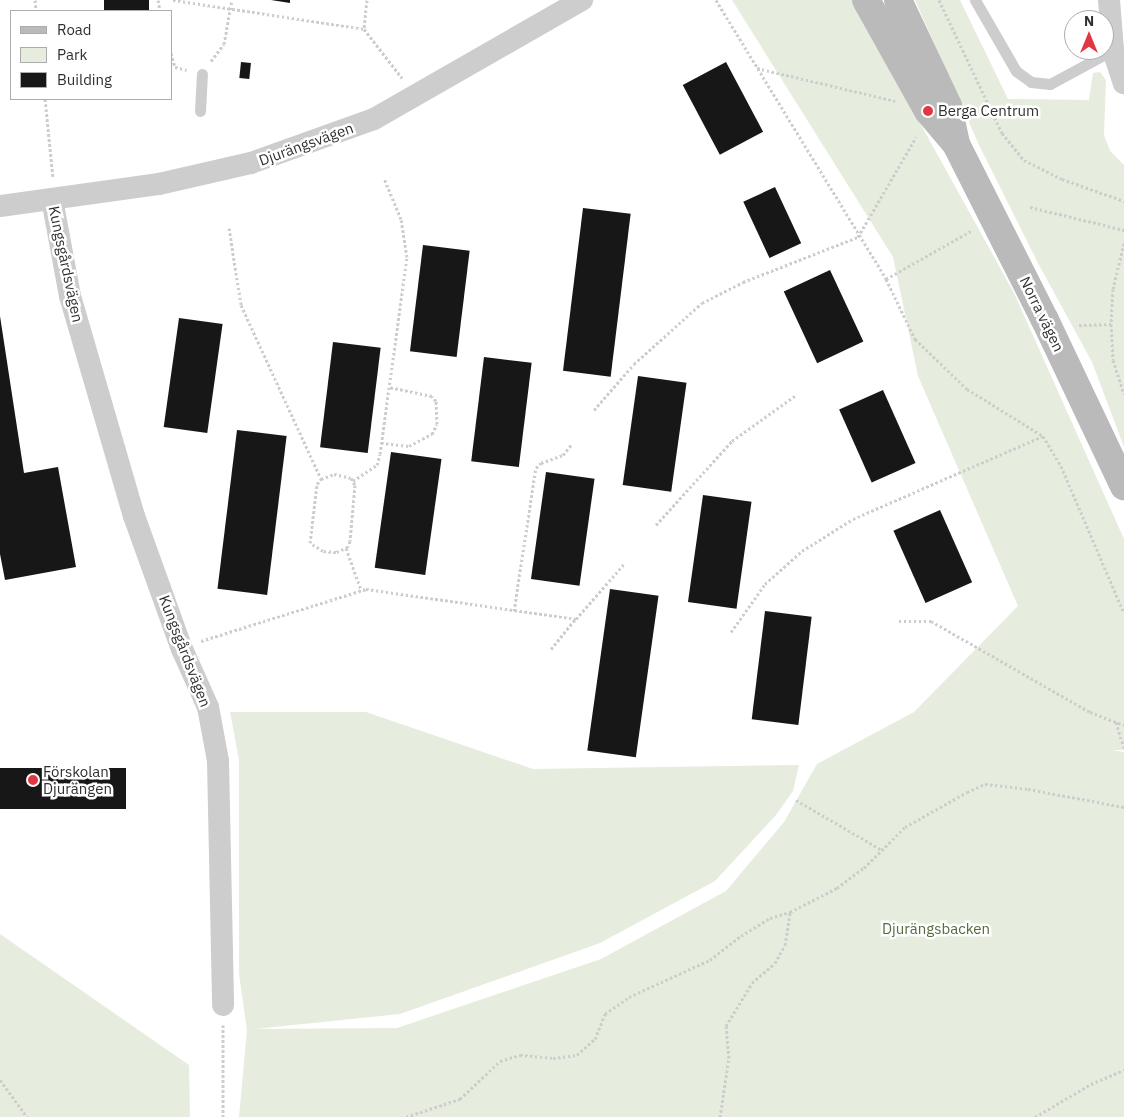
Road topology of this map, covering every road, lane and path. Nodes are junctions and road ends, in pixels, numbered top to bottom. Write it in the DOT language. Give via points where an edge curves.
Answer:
graph roads {
  1 [pos="173,0"];
  2 [pos="232,0"];
  3 [pos="367,0"];
  4 [pos="582,0"];
  5 [pos="716,0"];
  6 [pos="866,0"];
  7 [pos="898,0"];
  8 [pos="939,0"];
  9 [pos="975,0"];
  10 [pos="231,9"];
  11 [pos="364,29"];
  12 [pos="1114,53"];
  13 [pos="172,56"];
  14 [pos="1094,60"];
  15 [pos="757,68"];
  16 [pos="202,74"];
  17 [pos="1124,83"];
  18 [pos="397,85"];
  19 [pos="45,100"];
  20 [pos="896,102"];
  21 [pos="200,111"];
  22 [pos="916,137"];
  23 [pos="956,144"];
  24 [pos="384,178"];
  25 [pos="63,180"];
  26 [pos="50,187"];
  27 [pos="1124,201"];
  28 [pos="0,206"];
  29 [pos="1030,207"];
  30 [pos="229,228"];
  31 [pos="1124,230"];
  32 [pos="971,231"];
  33 [pos="858,237"];
  34 [pos="1124,243"];
  35 [pos="886,279"];
  36 [pos="1111,324"];
  37 [pos="1079,325"];
  38 [pos="389,387"];
  39 [pos="1124,394"];
  40 [pos="796,395"];
  41 [pos="594,410"];
  42 [pos="1043,436"];
  43 [pos="382,443"];
  44 [pos="571,444"];
  45 [pos="321,479"];
  46 [pos="353,481"];
  47 [pos="1124,486"];
  48 [pos="656,525"];
  49 [pos="346,548"];
  50 [pos="625,563"];
  51 [pos="361,590"];
  52 [pos="514,610"];
  53 [pos="1124,612"];
  54 [pos="576,619"];
  55 [pos="899,621"];
  56 [pos="731,632"];
  57 [pos="182,649"];
  58 [pos="551,649"];
  59 [pos="1116,722"];
  60 [pos="1124,725"];
  61 [pos="1124,748"];
  62 [pos="796,800"];
  63 [pos="1124,807"];
  64 [pos="882,850"];
  65 [pos="790,912"];
  66 [pos="223,1005"];
  67 [pos="1124,1070"];
  68 [pos="0,1080"];
  69 [pos="27,1117"];
  70 [pos="224,1117"];
  71 [pos="406,1117"];
  72 [pos="720,1117"];
  73 [pos="1035,1117"];
  1 -- 10 [label="path"];
  2 -- 10 [label="path"];
  3 -- 11 [label="path"];
  4 -- 26 [label="street, Djurängsvägen" via="374,119 252,163 159,184"];
  5 -- 15 [label="path"];
  6 -- 23 [label="main road, Norra vägen" via="928,111"];
  7 -- 23 [label="main road, Norra vägen" via="948,106"];
  8 -- 27 [label="path" via="1002,133 1024,160 1062,180"];
  9 -- 14 [label="lane" via="1016,71 1031,82 1050,84"];
  10 -- 11 [label="path"];
  10 -- 16 [label="path" via="224,44"];
  11 -- 18 [label="path" via="404,81"];
  12 -- 17 [label="street"];
  13 -- 16 [label="path" via="175,67"];
  15 -- 20 [label="path"];
  15 -- 33 [label="path"];
  16 -- 21 [label="lane"];
  19 -- 26 [label="path"];
  22 -- 33 [label="path"];
  23 -- 47 [label="main road, Norra vägen"];
  24 -- 38 [label="path" via="407,242"];
  25 -- 26 [label="path"];
  26 -- 28 [label="street, Djurängsvägen"];
  26 -- 57 [label="street, Kungsgårdsvägen" via="70,296 134,516"];
  29 -- 31 [label="path"];
  30 -- 45 [label="path" via="241,305"];
  32 -- 35 [label="path"];
  33 -- 35 [label="path"];
  33 -- 41 [label="path" via="744,282 702,303 634,364"];
  34 -- 36 [label="path" via="1113,289"];
  35 -- 42 [label="path" via="915,339 967,389"];
  36 -- 37 [label="path"];
  36 -- 39 [label="path" via="1114,360"];
  38 -- 43 [label="path"];
  38 -- 43 [label="path" via="432,396 436,401 436,424 432,434 409,446"];
  40 -- 48 [label="path" via="732,441"];
  42 -- 53 [label="path" via="1061,466"];
  42 -- 56 [label="path" via="853,519 802,551 766,584"];
  43 -- 46 [label="path" via="377,465"];
  44 -- 52 [label="path" via="563,455 541,462 536,468"];
  45 -- 46 [label="path" via="334,474"];
  45 -- 49 [label="path" via="317,484 310,543 323,552"];
  46 -- 49 [label="path" via="356,490 350,541"];
  49 -- 51 [label="path"];
  50 -- 54 [label="path"];
  51 -- 52 [label="path"];
  51 -- 57 [label="path"];
  52 -- 54 [label="path"];
  54 -- 58 [label="path"];
  55 -- 59 [label="path" via="931,621 1090,712"];
  57 -- 66 [label="street, Kungsgårdsvägen" via="208,707 218,761"];
  59 -- 60 [label="path"];
  59 -- 61 [label="path"];
  62 -- 64 [label="path"];
  63 -- 64 [label="path" via="985,784 905,827"];
  64 -- 65 [label="path" via="837,888"];
  65 -- 71 [label="path" via="770,918 740,936 710,960 629,997 605,1014 595,1039 577,1055 553,1058 520,1054 500,1061 460,1099"];
  65 -- 72 [label="path" via="784,945 775,963 752,982 726,1026 729,1058"];
  66 -- 70 [label="path"];
  67 -- 73 [label="path" via="1092,1084"];
  68 -- 69 [label="path"];
}
